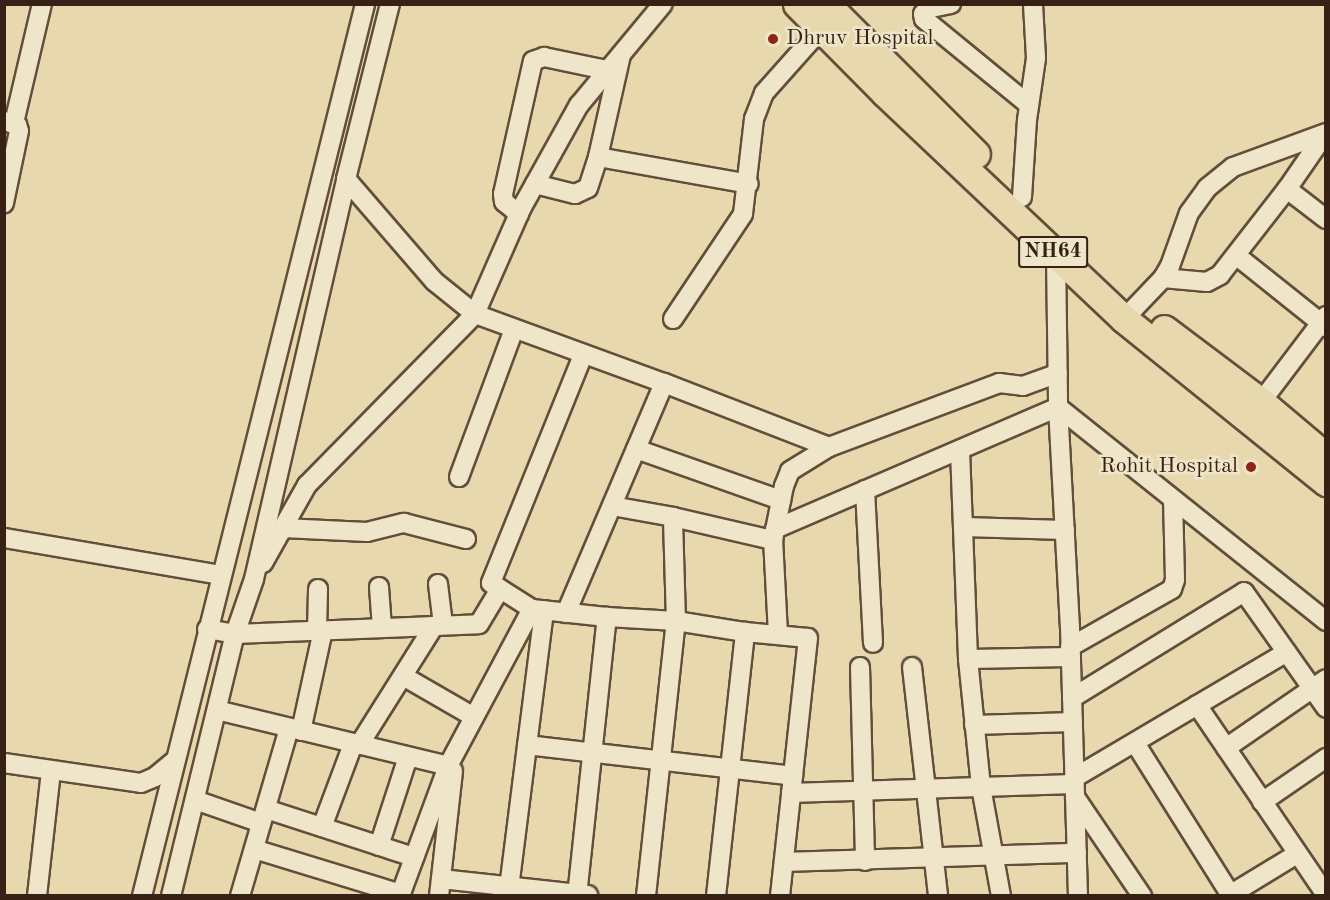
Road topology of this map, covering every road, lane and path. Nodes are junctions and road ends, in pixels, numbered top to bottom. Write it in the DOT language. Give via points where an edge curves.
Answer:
graph roads {
  1 [pos="42,4"];
  2 [pos="366,4"];
  3 [pos="390,4"];
  4 [pos="663,4"];
  5 [pos="797,4"];
  6 [pos="951,4"];
  7 [pos="1032,4"];
  8 [pos="824,17"];
  9 [pos="621,53"];
  10 [pos="606,70"];
  11 [pos="1029,105"];
  12 [pos="9,122"];
  13 [pos="1325,134"];
  14 [pos="598,157"];
  15 [pos="346,179"];
  16 [pos="535,184"];
  17 [pos="749,184"];
  18 [pos="7,185"];
  19 [pos="1287,189"];
  20 [pos="1022,198"];
  21 [pos="4,204"];
  22 [pos="519,214"];
  23 [pos="1326,219"];
  24 [pos="1056,256"];
  25 [pos="1237,256"];
  26 [pos="1163,278"];
  27 [pos="1129,313"];
  28 [pos="475,314"];
  29 [pos="674,319"];
  30 [pos="1324,322"];
  31 [pos="514,329"];
  32 [pos="584,355"];
  33 [pos="1058,373"];
  34 [pos="664,383"];
  35 [pos="1261,402"];
  36 [pos="1058,407"];
  37 [pos="829,447"];
  38 [pos="636,449"];
  39 [pos="960,450"];
  40 [pos="1326,457"];
  41 [pos="459,477"];
  42 [pos="1326,482"];
  43 [pos="865,490"];
  44 [pos="781,500"];
  45 [pos="1173,500"];
  46 [pos="612,506"];
  47 [pos="673,517"];
  48 [pos="964,527"];
  49 [pos="283,528"];
  50 [pos="1065,530"];
  51 [pos="774,534"];
  52 [pos="466,539"];
  53 [pos="7,543"];
  54 [pos="220,575"];
  55 [pos="254,579"];
  56 [pos="438,584"];
  57 [pos="379,587"];
  58 [pos="318,589"];
  59 [pos="500,589"];
  60 [pos="538,610"];
  61 [pos="566,613"];
  62 [pos="607,617"];
  63 [pos="676,621"];
  64 [pos="1326,621"];
  65 [pos="439,626"];
  66 [pos="207,628"];
  67 [pos="382,628"];
  68 [pos="320,630"];
  69 [pos="745,632"];
  70 [pos="235,634"];
  71 [pos="778,634"];
  72 [pos="873,643"];
  73 [pos="1071,652"];
  74 [pos="1287,652"];
  75 [pos="968,659"];
  76 [pos="860,667"];
  77 [pos="912,667"];
  78 [pos="403,676"];
  79 [pos="1319,683"];
  80 [pos="1072,698"];
  81 [pos="1197,705"];
  82 [pos="1326,708"];
  83 [pos="217,710"];
  84 [pos="474,717"];
  85 [pos="1072,722"];
  86 [pos="974,725"];
  87 [pos="295,730"];
  88 [pos="1135,743"];
  89 [pos="356,744"];
  90 [pos="527,745"];
  91 [pos="1226,748"];
  92 [pos="592,753"];
  93 [pos="408,757"];
  94 [pos="1326,758"];
  95 [pos="452,759"];
  96 [pos="175,760"];
  97 [pos="661,760"];
  98 [pos="4,763"];
  99 [pos="730,769"];
  100 [pos="51,771"];
  101 [pos="792,784"];
  102 [pos="1074,786"];
  103 [pos="981,787"];
  104 [pos="926,789"];
  105 [pos="863,791"];
  106 [pos="195,800"];
  107 [pos="1262,802"];
  108 [pos="264,816"];
  109 [pos="322,827"];
  110 [pos="379,846"];
  111 [pos="254,849"];
  112 [pos="1077,853"];
  113 [pos="1297,854"];
  114 [pos="414,857"];
  115 [pos="993,857"];
  116 [pos="934,859"];
  117 [pos="865,861"];
  118 [pos="784,862"];
  119 [pos="1319,870"];
  120 [pos="440,887"];
  121 [pos="509,891"];
  122 [pos="1234,894"];
  123 [pos="401,895"];
  124 [pos="581,895"];
  125 [pos="1326,895"];
  126 [pos="37,896"];
  127 [pos="142,896"];
  128 [pos="171,896"];
  129 [pos="240,896"];
  130 [pos="646,896"];
  131 [pos="716,896"];
  132 [pos="780,896"];
  133 [pos="938,896"];
  134 [pos="1001,896"];
  135 [pos="1078,896"];
  136 [pos="1142,896"];
  1 -- 12 [label="street"];
  2 -- 54 [label="street"];
  3 -- 15 [label="street"];
  4 -- 9 [label="street"];
  5 -- 8 [label="main road, NH64"];
  6 -- 11 [label="street" via="931,8 923,14 924,19"];
  7 -- 11 [label="street" via="1036,58"];
  8 -- 17 [label="street" via="764,93 754,119"];
  8 -- 20 [label="main road, NH64" via="897,77"];
  8 -- 24 [label="main road, NH64"];
  9 -- 10 [label="street"];
  9 -- 14 [label="street"];
  10 -- 16 [label="street" via="579,105"];
  10 -- 22 [label="street" via="544,57 533,61 503,194 504,202"];
  11 -- 20 [label="street"];
  12 -- 18 [label="street" via="19,128 19,135"];
  13 -- 19 [label="street"];
  13 -- 26 [label="street" via="1233,167 1207,188 1189,213"];
  14 -- 16 [label="street" via="584,191 570,193"];
  14 -- 17 [label="street"];
  15 -- 28 [label="street" via="434,281"];
  15 -- 55 [label="street"];
  16 -- 22 [label="street"];
  17 -- 29 [label="street" via="739,222"];
  18 -- 21 [label="street"];
  19 -- 23 [label="street"];
  19 -- 25 [label="street"];
  20 -- 27 [label="main road, NH64"];
  22 -- 28 [label="street"];
  24 -- 27 [label="main road, NH64"];
  24 -- 33 [label="street"];
  25 -- 26 [label="street" via="1214,280"];
  25 -- 30 [label="street"];
  26 -- 27 [label="street"];
  27 -- 35 [label="main road, NH64"];
  27 -- 42 [label="main road, NH64"];
  28 -- 31 [label="street"];
  28 -- 49 [label="street" via="306,485"];
  30 -- 35 [label="street"];
  31 -- 32 [label="street"];
  31 -- 41 [label="street"];
  32 -- 34 [label="street"];
  32 -- 59 [label="street" via="491,583"];
  33 -- 36 [label="street"];
  33 -- 37 [label="street" via="1023,387 999,383"];
  34 -- 37 [label="street"];
  34 -- 38 [label="street"];
  35 -- 40 [label="main road, NH64"];
  36 -- 39 [label="street"];
  36 -- 45 [label="street"];
  36 -- 50 [label="street"];
  37 -- 44 [label="street" via="790,471"];
  38 -- 44 [label="street"];
  38 -- 46 [label="street"];
  39 -- 43 [label="street"];
  39 -- 48 [label="street"];
  43 -- 51 [label="street"];
  43 -- 72 [label="street"];
  44 -- 51 [label="street"];
  45 -- 64 [label="street"];
  45 -- 73 [label="street" via="1172,589"];
  46 -- 47 [label="street"];
  46 -- 61 [label="street"];
  47 -- 51 [label="street"];
  47 -- 63 [label="street"];
  48 -- 50 [label="street"];
  48 -- 75 [label="street"];
  49 -- 52 [label="street" via="367,532 404,523"];
  49 -- 55 [label="street"];
  50 -- 73 [label="street"];
  51 -- 71 [label="street"];
  53 -- 54 [label="street"];
  54 -- 66 [label="street"];
  55 -- 70 [label="street"];
  56 -- 65 [label="street"];
  57 -- 67 [label="street"];
  58 -- 68 [label="street"];
  59 -- 60 [label="street"];
  59 -- 65 [label="street" via="479,624"];
  60 -- 61 [label="street"];
  60 -- 84 [label="street"];
  60 -- 90 [label="street"];
  61 -- 62 [label="street"];
  62 -- 63 [label="street"];
  62 -- 92 [label="street"];
  63 -- 69 [label="street"];
  63 -- 97 [label="street"];
  65 -- 67 [label="street"];
  65 -- 78 [label="street"];
  66 -- 70 [label="street"];
  66 -- 96 [label="street"];
  67 -- 68 [label="street"];
  68 -- 70 [label="street"];
  68 -- 87 [label="street"];
  69 -- 71 [label="street"];
  69 -- 99 [label="street"];
  70 -- 83 [label="street"];
  71 -- 101 [label="street" via="808,638"];
  73 -- 75 [label="street"];
  73 -- 80 [label="street"];
  74 -- 79 [label="street"];
  74 -- 80 [label="street" via="1248,593 1242,592"];
  74 -- 81 [label="street"];
  75 -- 86 [label="street"];
  76 -- 105 [label="street"];
  77 -- 104 [label="street"];
  78 -- 84 [label="street"];
  78 -- 89 [label="street"];
  79 -- 82 [label="street"];
  79 -- 91 [label="street"];
  80 -- 85 [label="street"];
  81 -- 88 [label="street"];
  81 -- 91 [label="street"];
  83 -- 87 [label="street"];
  83 -- 106 [label="street"];
  84 -- 95 [label="street"];
  85 -- 86 [label="street"];
  85 -- 102 [label="street"];
  86 -- 103 [label="street"];
  87 -- 89 [label="street"];
  87 -- 108 [label="street"];
  88 -- 102 [label="street"];
  88 -- 122 [label="street"];
  89 -- 93 [label="street"];
  89 -- 109 [label="street"];
  90 -- 92 [label="street"];
  90 -- 121 [label="street"];
  91 -- 107 [label="street"];
  92 -- 97 [label="street"];
  92 -- 124 [label="street"];
  93 -- 95 [label="street"];
  93 -- 110 [label="street"];
  94 -- 107 [label="street"];
  95 -- 114 [label="street"];
  95 -- 120 [label="street"];
  96 -- 100 [label="street" via="141,783"];
  96 -- 127 [label="street"];
  97 -- 99 [label="street"];
  97 -- 130 [label="street"];
  98 -- 100 [label="street"];
  99 -- 101 [label="street"];
  99 -- 131 [label="street"];
  100 -- 126 [label="street"];
  101 -- 105 [label="street"];
  101 -- 118 [label="street"];
  102 -- 103 [label="street"];
  102 -- 112 [label="street"];
  102 -- 136 [label="street"];
  103 -- 104 [label="street"];
  103 -- 115 [label="street"];
  104 -- 105 [label="street"];
  104 -- 116 [label="street"];
  105 -- 117 [label="street"];
  106 -- 108 [label="street"];
  106 -- 128 [label="street"];
  107 -- 113 [label="street"];
  108 -- 109 [label="street"];
  108 -- 111 [label="street"];
  109 -- 110 [label="street"];
  110 -- 114 [label="street"];
  111 -- 123 [label="street"];
  111 -- 129 [label="street"];
  112 -- 115 [label="street"];
  112 -- 135 [label="street"];
  113 -- 119 [label="street"];
  113 -- 122 [label="street"];
  114 -- 123 [label="street"];
  115 -- 116 [label="street"];
  115 -- 134 [label="street"];
  116 -- 117 [label="street"];
  116 -- 133 [label="street"];
  117 -- 118 [label="street"];
  118 -- 132 [label="street"];
  119 -- 125 [label="street"];
  120 -- 121 [label="street"];
  121 -- 124 [label="street"];
}
